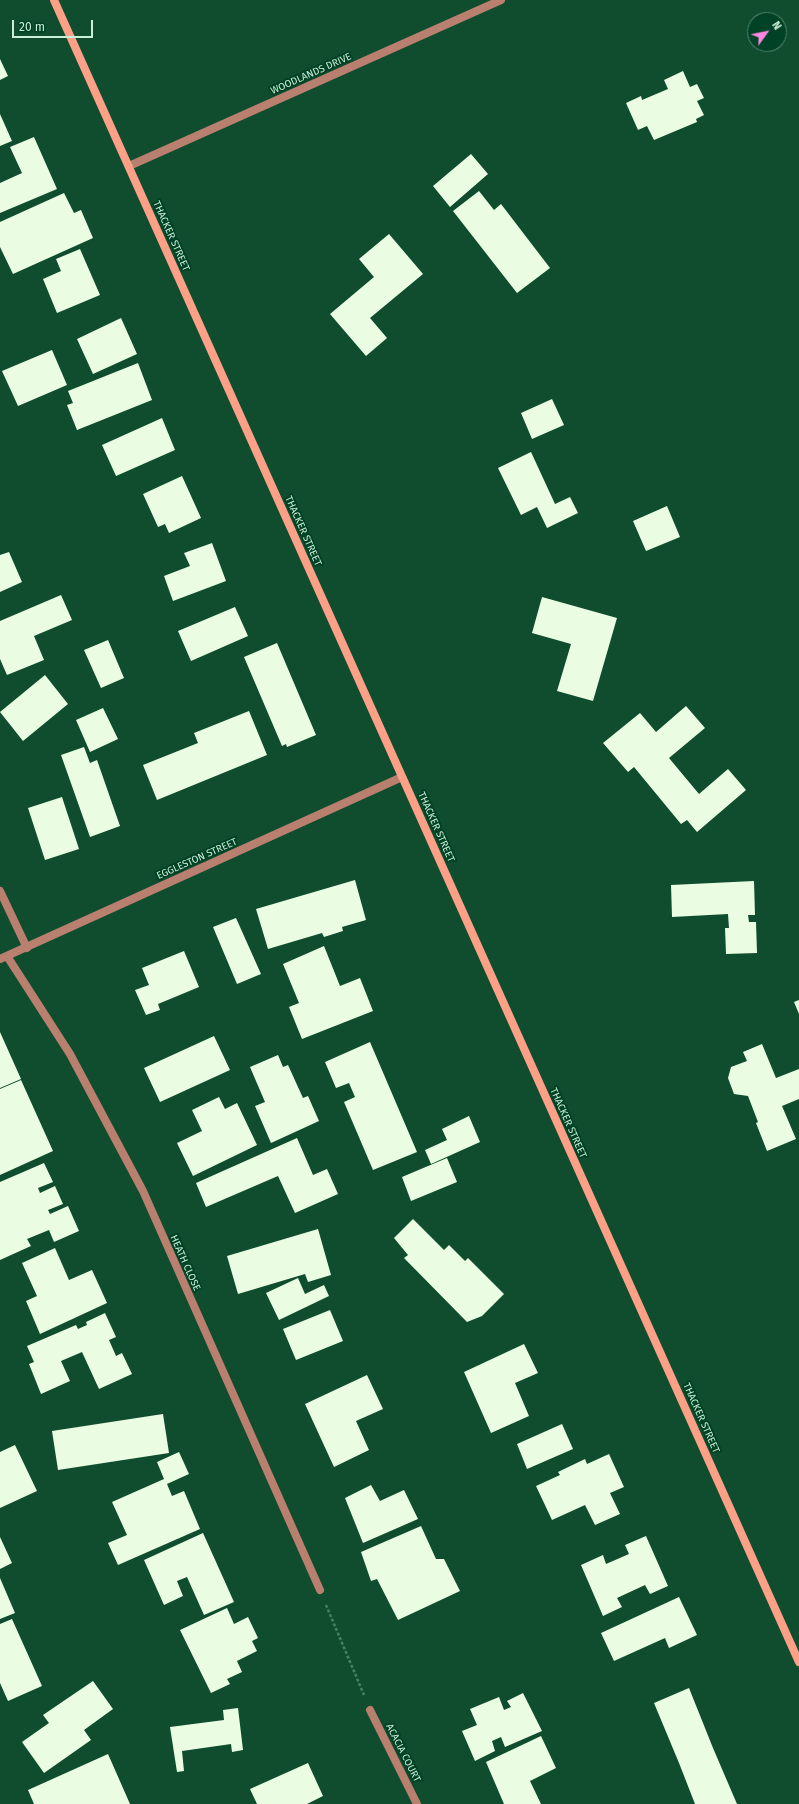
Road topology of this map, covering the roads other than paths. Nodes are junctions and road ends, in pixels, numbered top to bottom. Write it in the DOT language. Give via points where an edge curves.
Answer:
graph roads {
  1 [pos="54,0"];
  2 [pos="501,0"];
  3 [pos="129,166"];
  4 [pos="402,777"];
  5 [pos="0,891"];
  6 [pos="27,948"];
  7 [pos="4,958"];
  8 [pos="320,1590"];
  9 [pos="799,1662"];
  10 [pos="370,1710"];
  11 [pos="417,1804"];
  1 -- 3 [label="street, THACKER STREET"];
  2 -- 3 [label="street, WOODLANDS DRIVE"];
  3 -- 4 [label="street, THACKER STREET"];
  4 -- 6 [label="street, EGGLESTON STREET"];
  4 -- 9 [label="street, THACKER STREET"];
  5 -- 6 [label="street"];
  6 -- 7 [label="street, EGGLESTON STREET"];
  7 -- 8 [label="street, HEATH CLOSE" via="70,1054 142,1191"];
  10 -- 11 [label="street, ACACIA COURT"];
}
